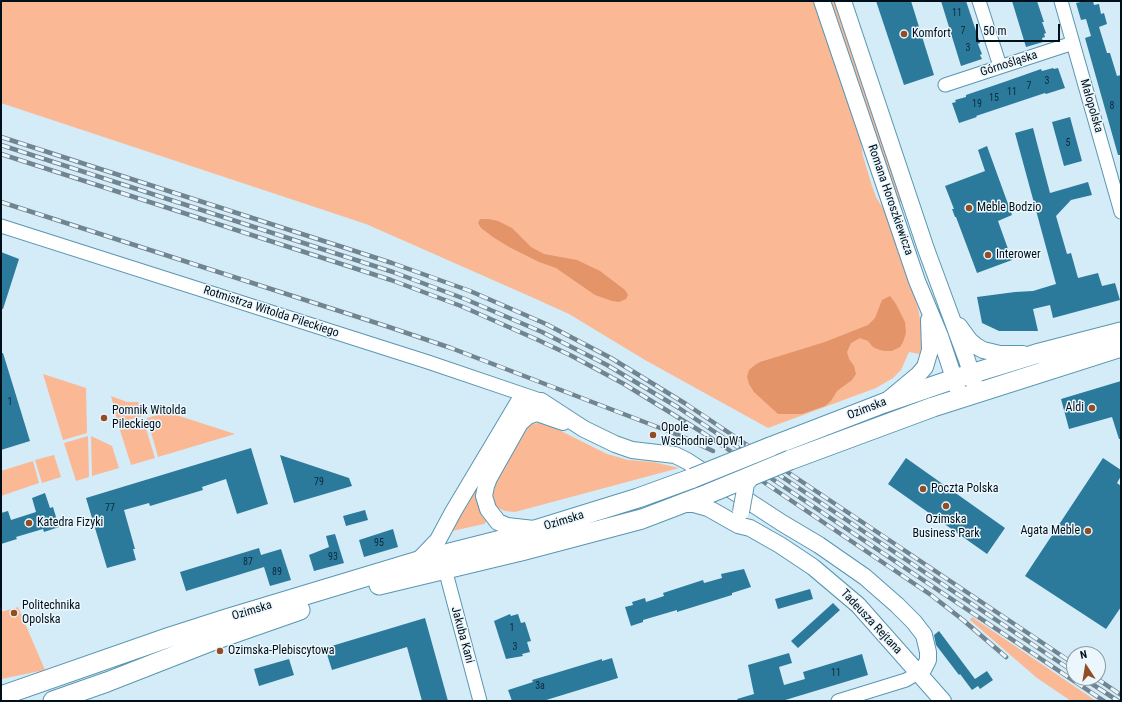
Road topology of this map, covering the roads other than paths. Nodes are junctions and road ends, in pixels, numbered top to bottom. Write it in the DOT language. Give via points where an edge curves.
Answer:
graph roads {
  1 [pos="822,1"];
  2 [pos="843,1"];
  3 [pos="979,1"];
  4 [pos="1061,1"];
  5 [pos="1073,43"];
  6 [pos="1000,66"];
  7 [pos="945,85"];
  8 [pos="1121,212"];
  9 [pos="1,226"];
  10 [pos="946,304"];
  11 [pos="928,309"];
  12 [pos="1121,332"];
  13 [pos="1121,347"];
  14 [pos="1036,354"];
  15 [pos="962,376"];
  16 [pos="497,386"];
  17 [pos="968,396"];
  18 [pos="518,403"];
  19 [pos="884,403"];
  20 [pos="539,407"];
  21 [pos="753,476"];
  22 [pos="681,504"];
  23 [pos="750,528"];
  24 [pos="539,529"];
  25 [pos="418,561"];
  26 [pos="445,570"];
  27 [pos="918,673"];
  28 [pos="1,686"];
  29 [pos="27,687"];
  30 [pos="1,696"];
  31 [pos="53,701"];
  32 [pos="480,701"];
  33 [pos="838,701"];
  34 [pos="943,701"];
  1 -- 11 [label="street, Romana Horoszkiewicza"];
  2 -- 10 [label="street, Romana Horoszkiewicza"];
  3 -- 6 [label="street"];
  4 -- 5 [label="street, Małopolska"];
  5 -- 6 [label="street, Górnośląska"];
  5 -- 8 [label="street, Małopolska"];
  6 -- 7 [label="street, Górnośląska"];
  9 -- 16 [label="street, Rotmistrza Witolda Pileckiego"];
  10 -- 14 [label="street" via="964,335 976,346 991,353"];
  10 -- 15 [label="street, Romana Horoszkiewicza"];
  11 -- 15 [label="street, Romana Horoszkiewicza"];
  11 -- 19 [label="street" via="930,350 925,367"];
  12 -- 14 [label="main road, Ozimska"];
  13 -- 17 [label="main road, Ozimska"];
  14 -- 15 [label="main road, Ozimska"];
  15 -- 17 [label="street, Romana Horoszkiewicza"];
  15 -- 19 [label="main road, Ozimska"];
  16 -- 18 [label="street"];
  16 -- 20 [label="street, Rotmistrza Witolda Pileckiego"];
  17 -- 21 [label="main road, Ozimska, bridge" via="870,429"];
  18 -- 20 [label="street"];
  18 -- 25 [label="street" via="452,512 438,540"];
  19 -- 24 [label="main road, Ozimska, bridge" via="693,478"];
  20 -- 24 [label="street" via="520,423 489,478 484,496 488,509 498,522 507,526"];
  20 -- 27 [label="street" via="615,444 632,450 675,456 687,461 865,577 901,609 924,636 928,660"];
  21 -- 22 [label="main road, Ozimska, bridge"];
  21 -- 23 [label="street, bridge" via="746,484 742,512"];
  22 -- 23 [label="street, Tadeusza Rejtana" via="708,508 738,525"];
  22 -- 26 [label="main road, Ozimska" via="642,519"];
  23 -- 27 [label="street, Tadeusza Rejtana" via="796,555 834,583 858,605"];
  24 -- 25 [label="main road, Ozimska"];
  25 -- 29 [label="main road, Ozimska" via="170,637"];
  26 -- 31 [label="main road, Ozimska" via="409,577 291,612"];
  26 -- 32 [label="street, Jakuba Kani"];
  27 -- 33 [label="street" via="906,680"];
  27 -- 34 [label="street, Tadeusza Rejtana"];
  28 -- 29 [label="main road"];
  29 -- 30 [label="main road, Ozimska"];
}
